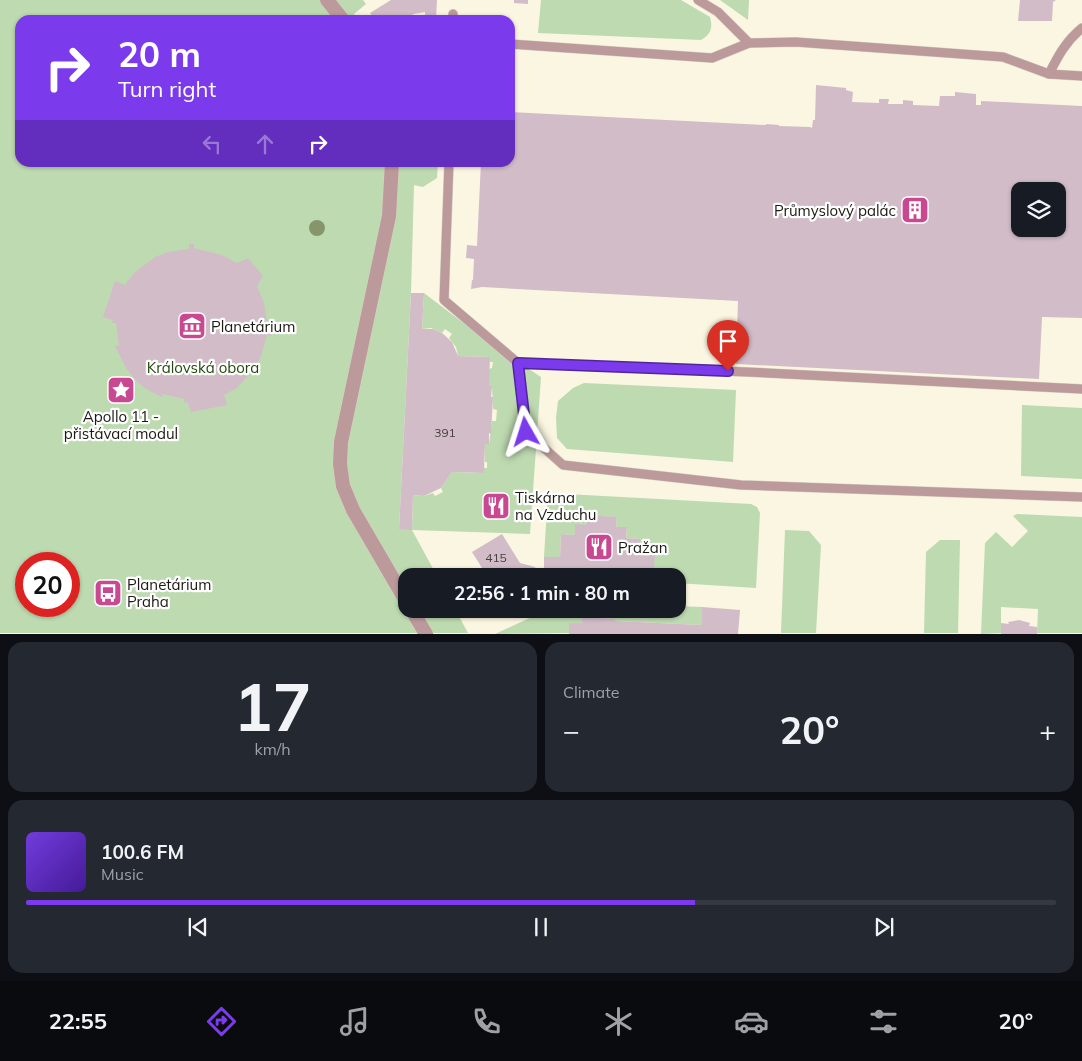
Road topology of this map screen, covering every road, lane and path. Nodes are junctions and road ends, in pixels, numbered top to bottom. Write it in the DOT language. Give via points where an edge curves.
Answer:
graph roads {
  1 [pos="327,0"];
  2 [pos="698,0"];
  3 [pos="339,15"];
  4 [pos="1082,28"];
  5 [pos="749,43"];
  6 [pos="515,44"];
  7 [pos="1049,74"];
  8 [pos="1082,76"];
  9 [pos="392,167"];
  10 [pos="449,167"];
  11 [pos="518,363"];
  12 [pos="1082,389"];
  13 [pos="1082,497"];
  14 [pos="398,587"];
  15 [pos="416,618"];
  16 [pos="426,634"];
  1 -- 3 [label="street"];
  2 -- 5 [label="lane" via="718,12"];
  4 -- 7 [label="lane" via="1071,37"];
  5 -- 6 [label="lane" via="712,58"];
  5 -- 7 [label="lane" via="796,42 1003,56"];
  7 -- 8 [label="lane"];
  9 -- 14 [label="street" via="389,216 341,442 340,464 343,486 353,510"];
  10 -- 11 [label="lane" via="444,300"];
  11 -- 12 [label="lane"];
  11 -- 13 [label="lane" via="526,432 563,465 741,485"];
  15 -- 16 [label="street"];
}
